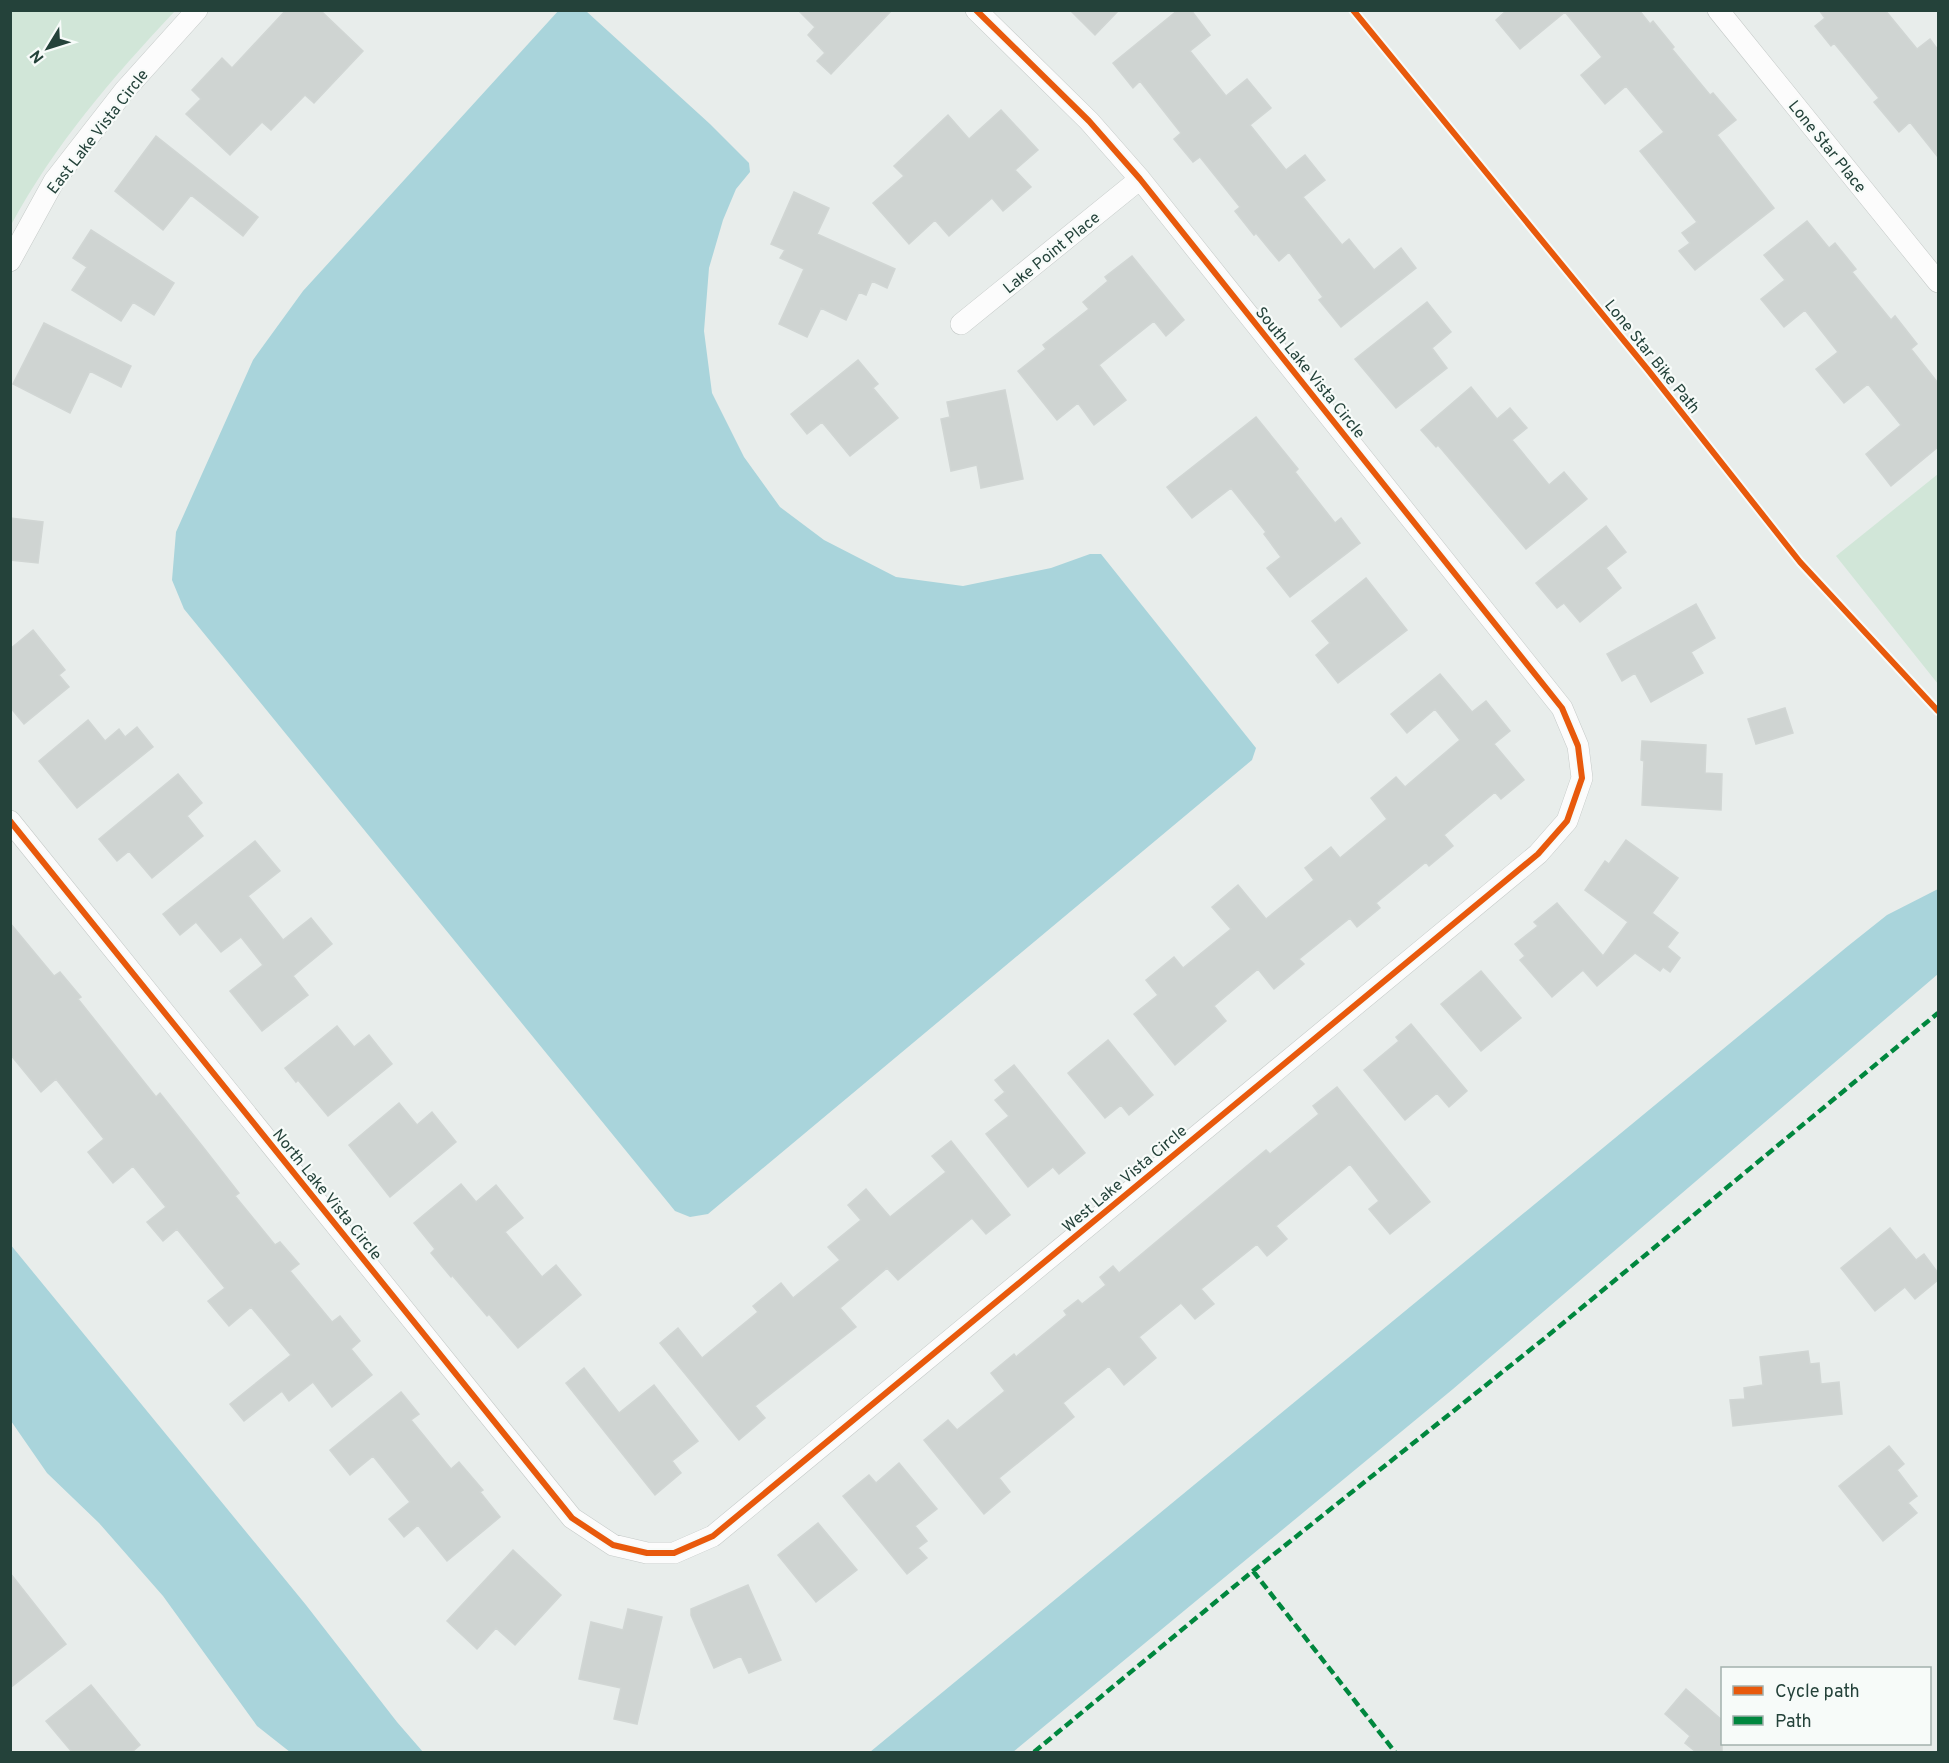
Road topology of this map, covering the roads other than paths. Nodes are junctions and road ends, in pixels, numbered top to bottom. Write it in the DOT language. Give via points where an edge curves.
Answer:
graph roads {
  1 [pos="197,10"];
  2 [pos="976,10"];
  3 [pos="1718,10"];
  4 [pos="1140,179"];
  5 [pos="10,261"];
  6 [pos="1938,282"];
  7 [pos="961,324"];
  8 [pos="1582,778"];
  9 [pos="10,821"];
  10 [pos="647,1553"];
  1 -- 5 [label="street, East Lake Vista Circle" via="125,90 54,181"];
  2 -- 4 [label="street, South Lake Vista Circle" via="1089,121"];
  3 -- 6 [label="street, Lone Star Place"];
  4 -- 7 [label="street, Lake Point Place"];
  4 -- 8 [label="street, South Lake Vista Circle" via="1562,708 1578,746"];
  8 -- 10 [label="street, West Lake Vista Circle" via="1568,821 1538,854 713,1536 674,1553"];
  9 -- 10 [label="street, North Lake Vista Circle" via="572,1518 613,1545"];
}
